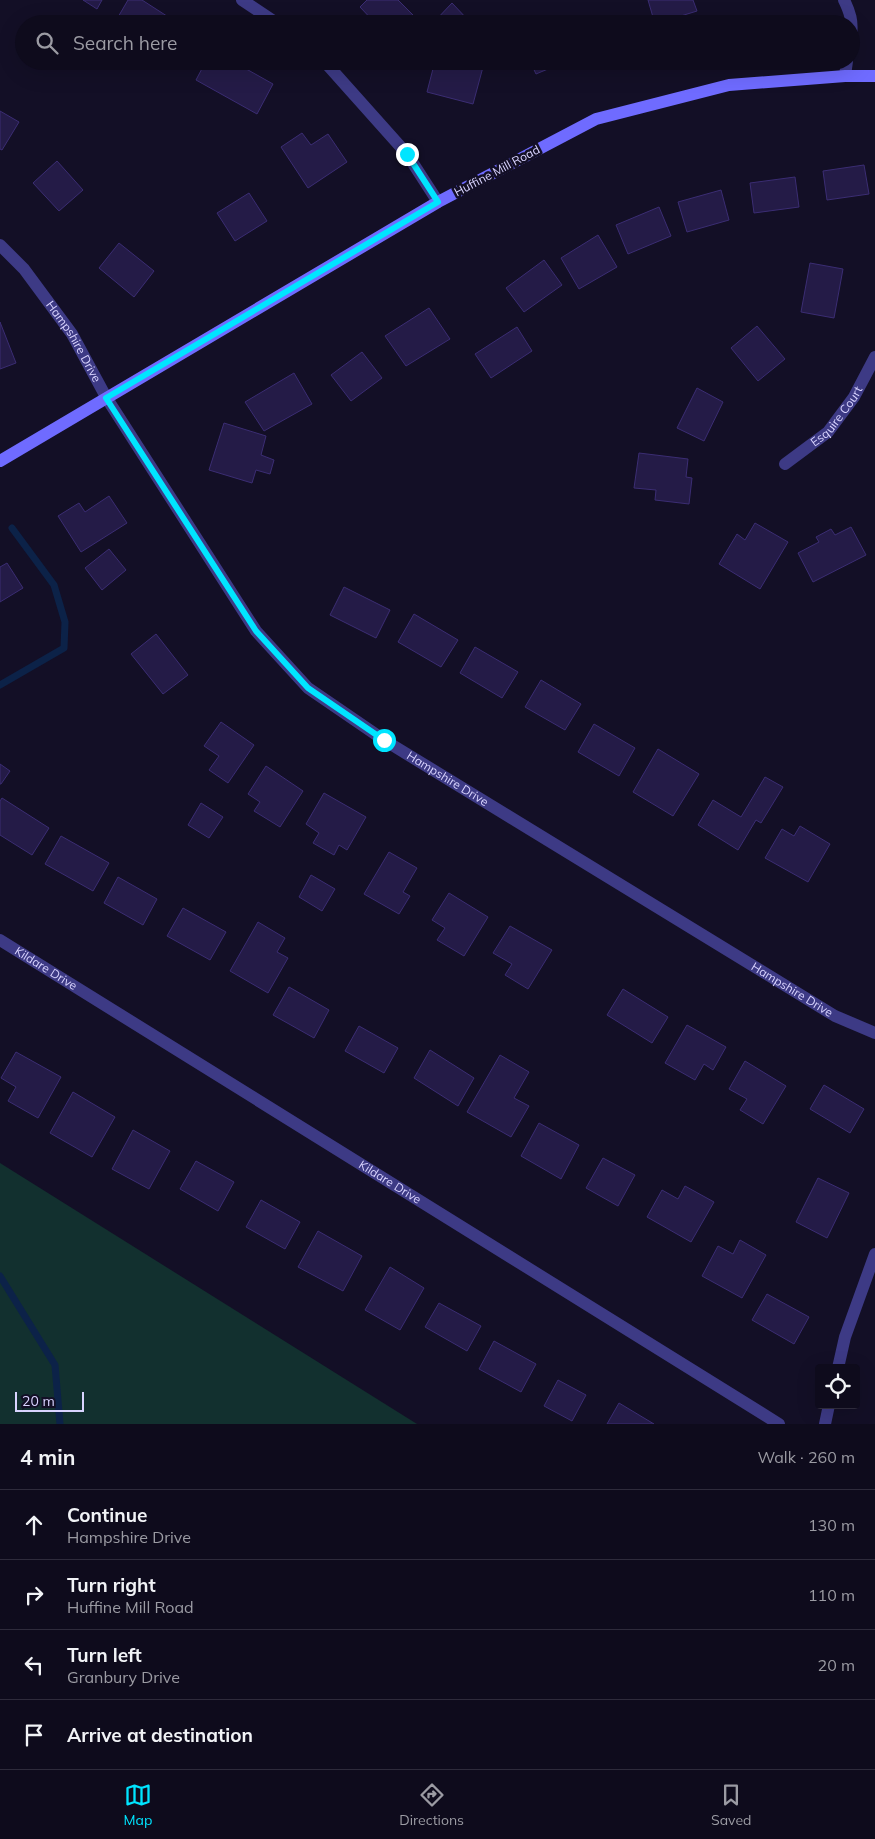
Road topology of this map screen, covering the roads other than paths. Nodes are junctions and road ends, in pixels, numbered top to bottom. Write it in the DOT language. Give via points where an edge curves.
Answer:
graph roads {
  1 [pos="242,0"];
  2 [pos="844,0"];
  3 [pos="264,15"];
  4 [pos="850,15"];
  5 [pos="332,70"];
  6 [pos="846,70"];
  7 [pos="845,76"];
  8 [pos="875,76"];
  9 [pos="438,202"];
  10 [pos="0,245"];
  11 [pos="875,357"];
  12 [pos="106,398"];
  13 [pos="0,461"];
  14 [pos="785,464"];
  15 [pos="0,940"];
  16 [pos="875,1032"];
  17 [pos="875,1254"];
  18 [pos="839,1364"];
  19 [pos="828,1409"];
  20 [pos="779,1424"];
  21 [pos="826,1424"];
  1 -- 3 [label="street"];
  2 -- 4 [label="street"];
  5 -- 9 [label="street" via="407,154"];
  6 -- 7 [label="street"];
  7 -- 8 [label="main road, Huffine Mill Road"];
  7 -- 9 [label="main road, Huffine Mill Road" via="729,85 596,119"];
  9 -- 12 [label="main road, Huffine Mill Road"];
  10 -- 12 [label="street, Hampshire Drive" via="24,269 72,334"];
  11 -- 14 [label="street, Esquire Court" via="854,397 828,432"];
  12 -- 13 [label="main road, Huffine Mill Road"];
  12 -- 16 [label="street, Hampshire Drive" via="256,631 308,688 384,740 835,1016"];
  15 -- 20 [label="street, Kildare Drive"];
  17 -- 18 [label="street" via="845,1337"];
  19 -- 21 [label="street"];
}
